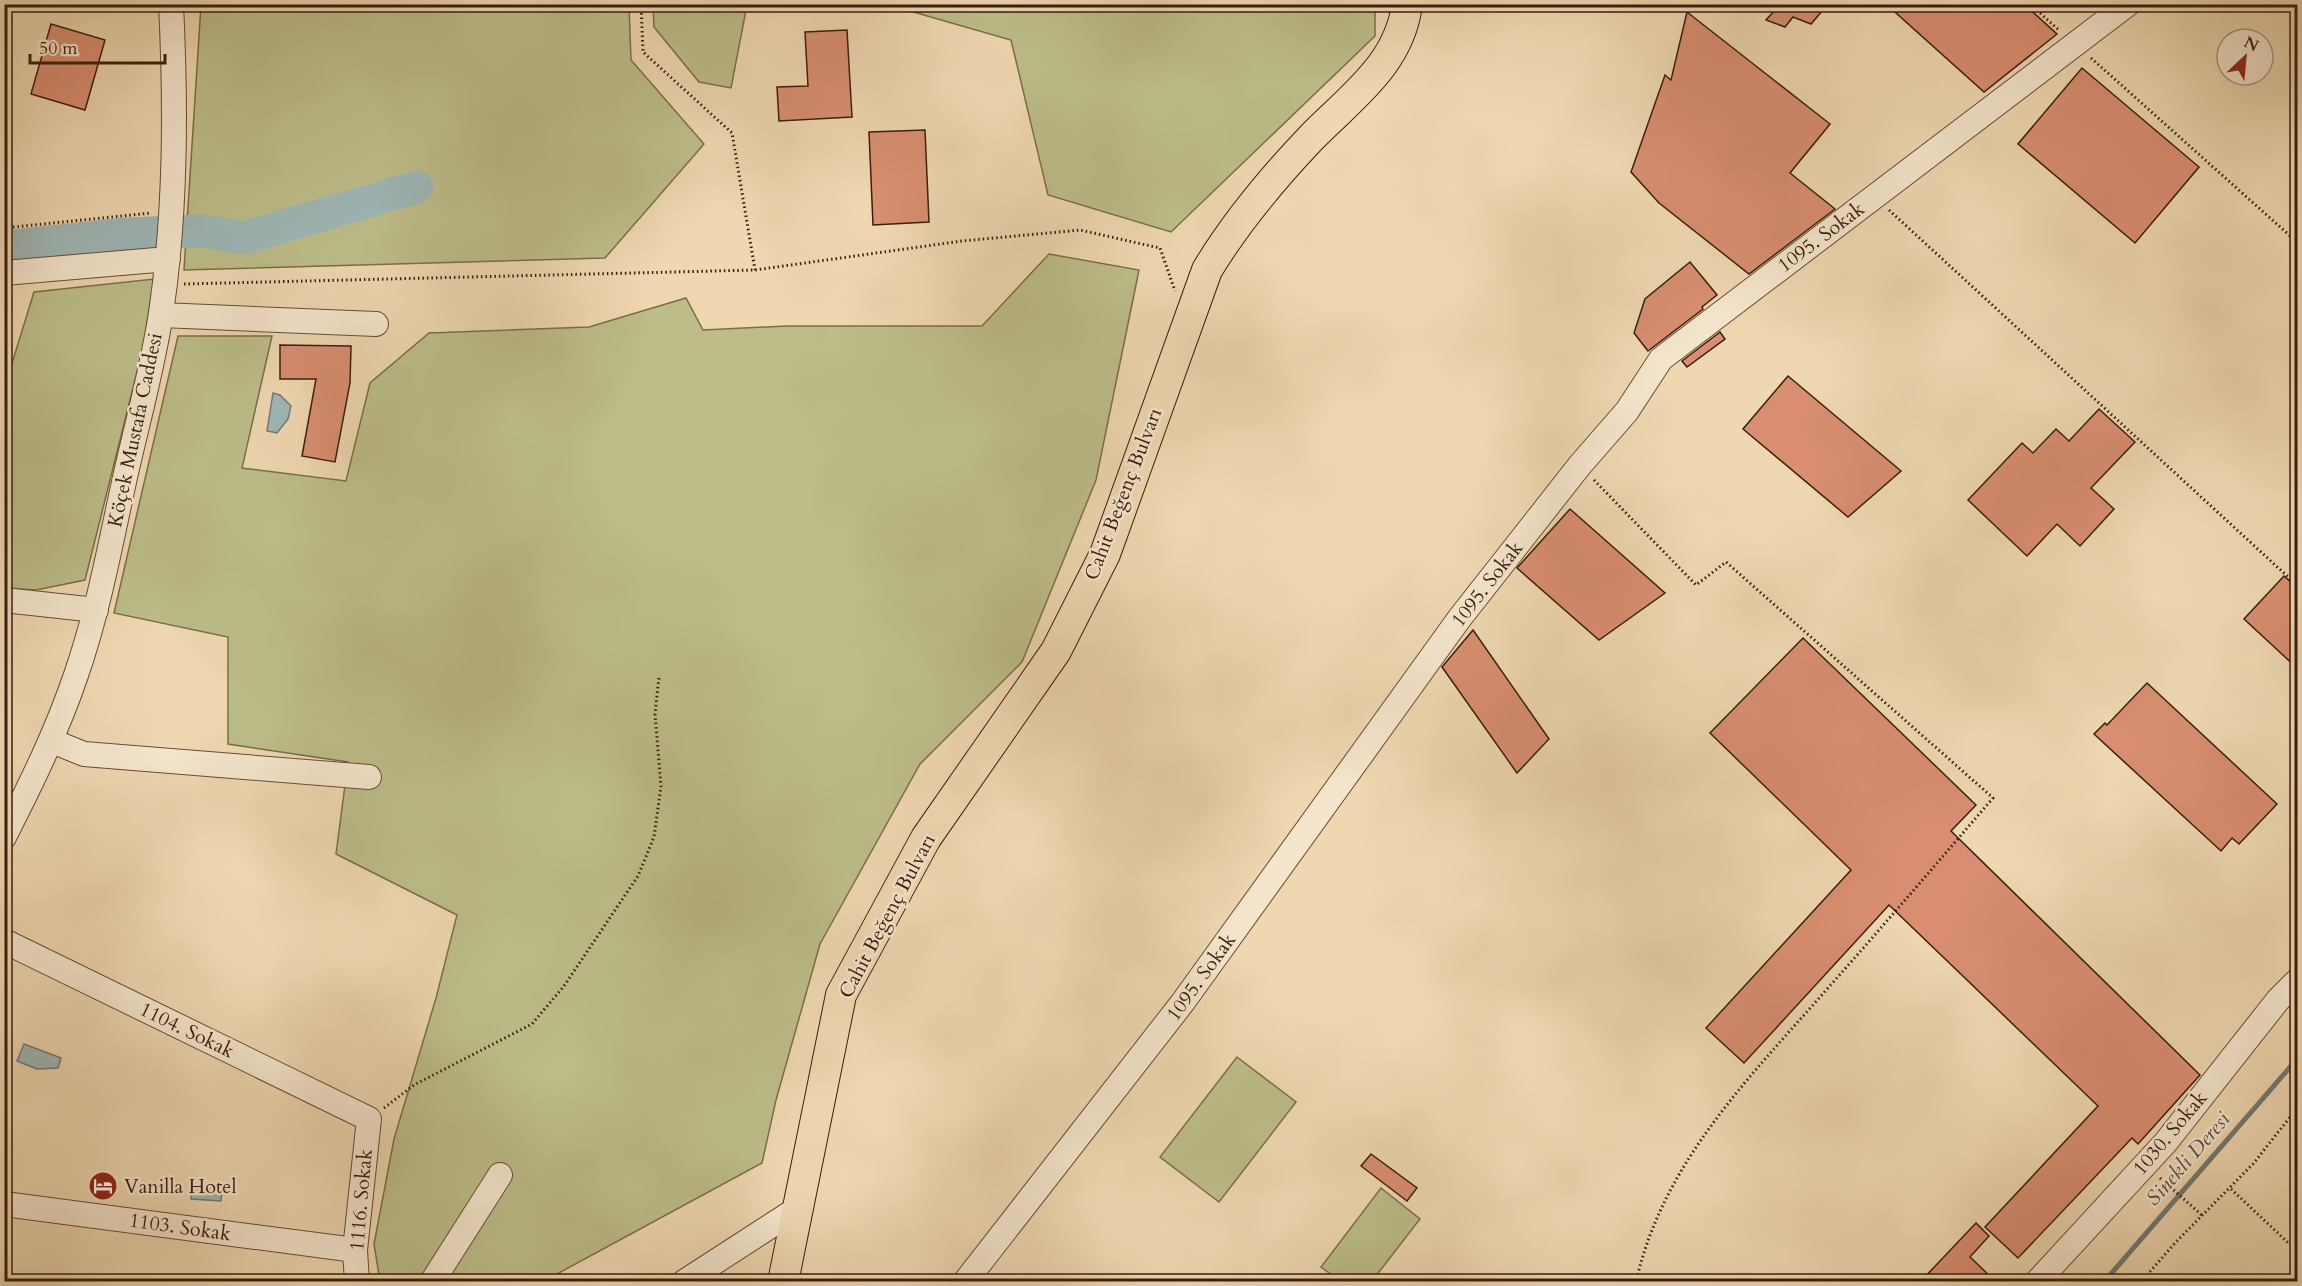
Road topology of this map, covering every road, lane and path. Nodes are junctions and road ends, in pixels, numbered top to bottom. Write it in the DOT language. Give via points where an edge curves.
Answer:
graph roads {
  1 [pos="171,4"];
  2 [pos="641,4"];
  3 [pos="1407,4"];
  4 [pos="2030,4"];
  5 [pos="2128,4"];
  6 [pos="2076,44"];
  7 [pos="1875,197"];
  8 [pos="171,211"];
  9 [pos="4,228"];
  10 [pos="2298,243"];
  11 [pos="168,259"];
  12 [pos="755,270"];
  13 [pos="4,273"];
  14 [pos="165,284"];
  15 [pos="161,315"];
  16 [pos="1186,322"];
  17 [pos="376,324"];
  18 [pos="1580,465"];
  19 [pos="2298,586"];
  20 [pos="4,600"];
  21 [pos="96,610"];
  22 [pos="659,677"];
  23 [pos="52,741"];
  24 [pos="369,777"];
  25 [pos="4,837"];
  26 [pos="4,941"];
  27 [pos="2298,980"];
  28 [pos="2298,1107"];
  29 [pos="369,1119"];
  30 [pos="2145,1165"];
  31 [pos="500,1175"];
  32 [pos="2231,1188"];
  33 [pos="4,1204"];
  34 [pos="800,1207"];
  35 [pos="2203,1216"];
  36 [pos="355,1250"];
  37 [pos="2298,1252"];
  38 [pos="357,1281"];
  39 [pos="432,1281"];
  40 [pos="684,1281"];
  41 [pos="774,1281"];
  42 [pos="783,1281"];
  43 [pos="965,1281"];
  44 [pos="1636,1281"];
  45 [pos="2037,1281"];
  46 [pos="2141,1281"];
  1 -- 8 [label="street, Köçek Mustafa Caddesi" via="175,106"];
  2 -- 12 [label="path" via="643,52 732,133"];
  3 -- 16 [label="main road, Cahit Beğenç Bulvarı" via="1404,26 1378,73 1311,138 1233,228 1207,270"];
  4 -- 6 [label="path"];
  5 -- 6 [label="street, 1095. Sokak"];
  6 -- 7 [label="street, 1095. Sokak"];
  6 -- 10 [label="path"];
  7 -- 18 [label="street, 1095. Sokak" via="1661,359 1627,411"];
  7 -- 19 [label="path"];
  8 -- 9 [label="path"];
  8 -- 11 [label="street, Köçek Mustafa Caddesi"];
  11 -- 13 [label="street"];
  11 -- 14 [label="street, Köçek Mustafa Caddesi"];
  12 -- 14 [label="path"];
  12 -- 16 [label="path" via="963,241 1080,230 1160,248"];
  14 -- 15 [label="street, Köçek Mustafa Caddesi"];
  15 -- 17 [label="street"];
  15 -- 21 [label="street, Köçek Mustafa Caddesi"];
  16 -- 34 [label="main road, Cahit Beğenç Bulvarı" via="1105,554 1056,651 927,838 841,995"];
  18 -- 43 [label="street, 1095. Sokak" via="1459,619 1183,1002"];
  18 -- 44 [label="path" via="1696,585 1725,562 1993,798 1721,1111 1672,1181"];
  20 -- 21 [label="street"];
  21 -- 23 [label="street, Köçek Mustafa Caddesi"];
  22 -- 29 [label="path" via="655,714 661,786 654,837 638,876 605,927 532,1024 414,1085"];
  23 -- 24 [label="street" via="84,754"];
  23 -- 25 [label="street, Köçek Mustafa Caddesi"];
  26 -- 29 [label="street, 1104. Sokak"];
  27 -- 30 [label="street, 1030. Sokak"];
  28 -- 32 [label="path"];
  29 -- 36 [label="street, 1116. Sokak"];
  30 -- 35 [label="path"];
  30 -- 45 [label="street, 1030. Sokak"];
  31 -- 39 [label="street"];
  32 -- 35 [label="path"];
  32 -- 37 [label="path"];
  33 -- 36 [label="street, 1103. Sokak"];
  34 -- 40 [label="street"];
  34 -- 41 [label="main road, Cahit Beğenç Bulvarı"];
  34 -- 42 [label="main road, Cahit Beğenç Bulvarı"];
  35 -- 46 [label="path"];
  36 -- 38 [label="street, 1116. Sokak"];
}
